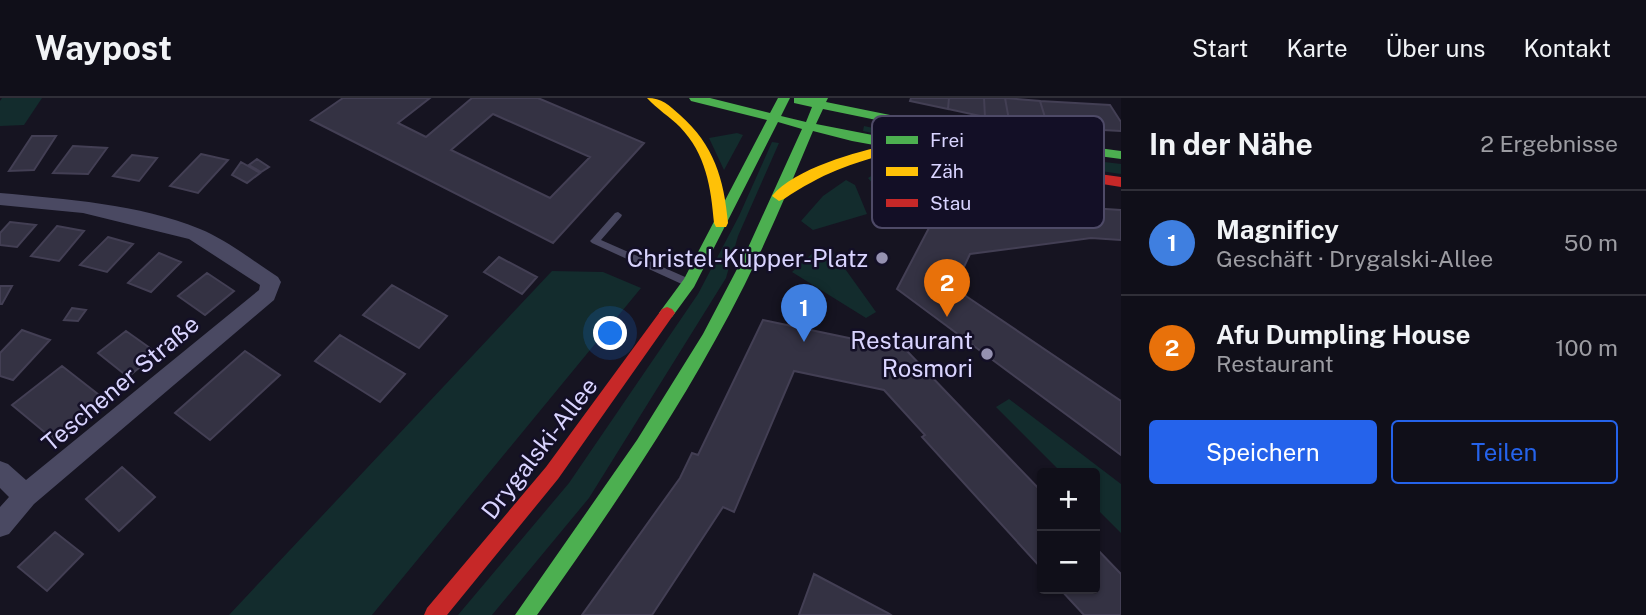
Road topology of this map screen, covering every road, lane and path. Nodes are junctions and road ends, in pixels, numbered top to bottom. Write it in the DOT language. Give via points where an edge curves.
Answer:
graph roads {
  1 [pos="653,98"];
  2 [pos="695,98"];
  3 [pos="784,98"];
  4 [pos="790,98"];
  5 [pos="820,101"];
  6 [pos="887,116"];
  7 [pos="772,118"];
  8 [pos="808,126"];
  9 [pos="872,139"];
  10 [pos="872,151"];
  11 [pos="778,197"];
  12 [pos="0,199"];
  13 [pos="618,215"];
  14 [pos="721,224"];
  15 [pos="689,283"];
  16 [pos="0,472"];
  17 [pos="26,496"];
  18 [pos="0,525"];
  19 [pos="434,615"];
  20 [pos="524,615"];
  1 -- 14 [label="main road" via="693,131 711,157 720,190"];
  2 -- 7 [label="main road"];
  3 -- 7 [label="main road, Drygalski-Allee"];
  4 -- 5 [label="main road"];
  5 -- 6 [label="main road"];
  5 -- 8 [label="main road"];
  7 -- 8 [label="main road"];
  7 -- 14 [label="main road, Drygalski-Allee"];
  8 -- 9 [label="main road"];
  8 -- 11 [label="main road"];
  10 -- 11 [label="main road" via="834,160"];
  11 -- 20 [label="main road" via="709,338 613,494"];
  12 -- 17 [label="street, Teschener Straße" via="83,207 195,234 271,282 267,294"];
  13 -- 15 [label="lane" via="595,241"];
  14 -- 15 [label="main road, Drygalski-Allee"];
  15 -- 19 [label="main road, Drygalski-Allee" via="552,473"];
  16 -- 17 [label="street"];
  17 -- 18 [label="street, Teschener Straße"];
}
